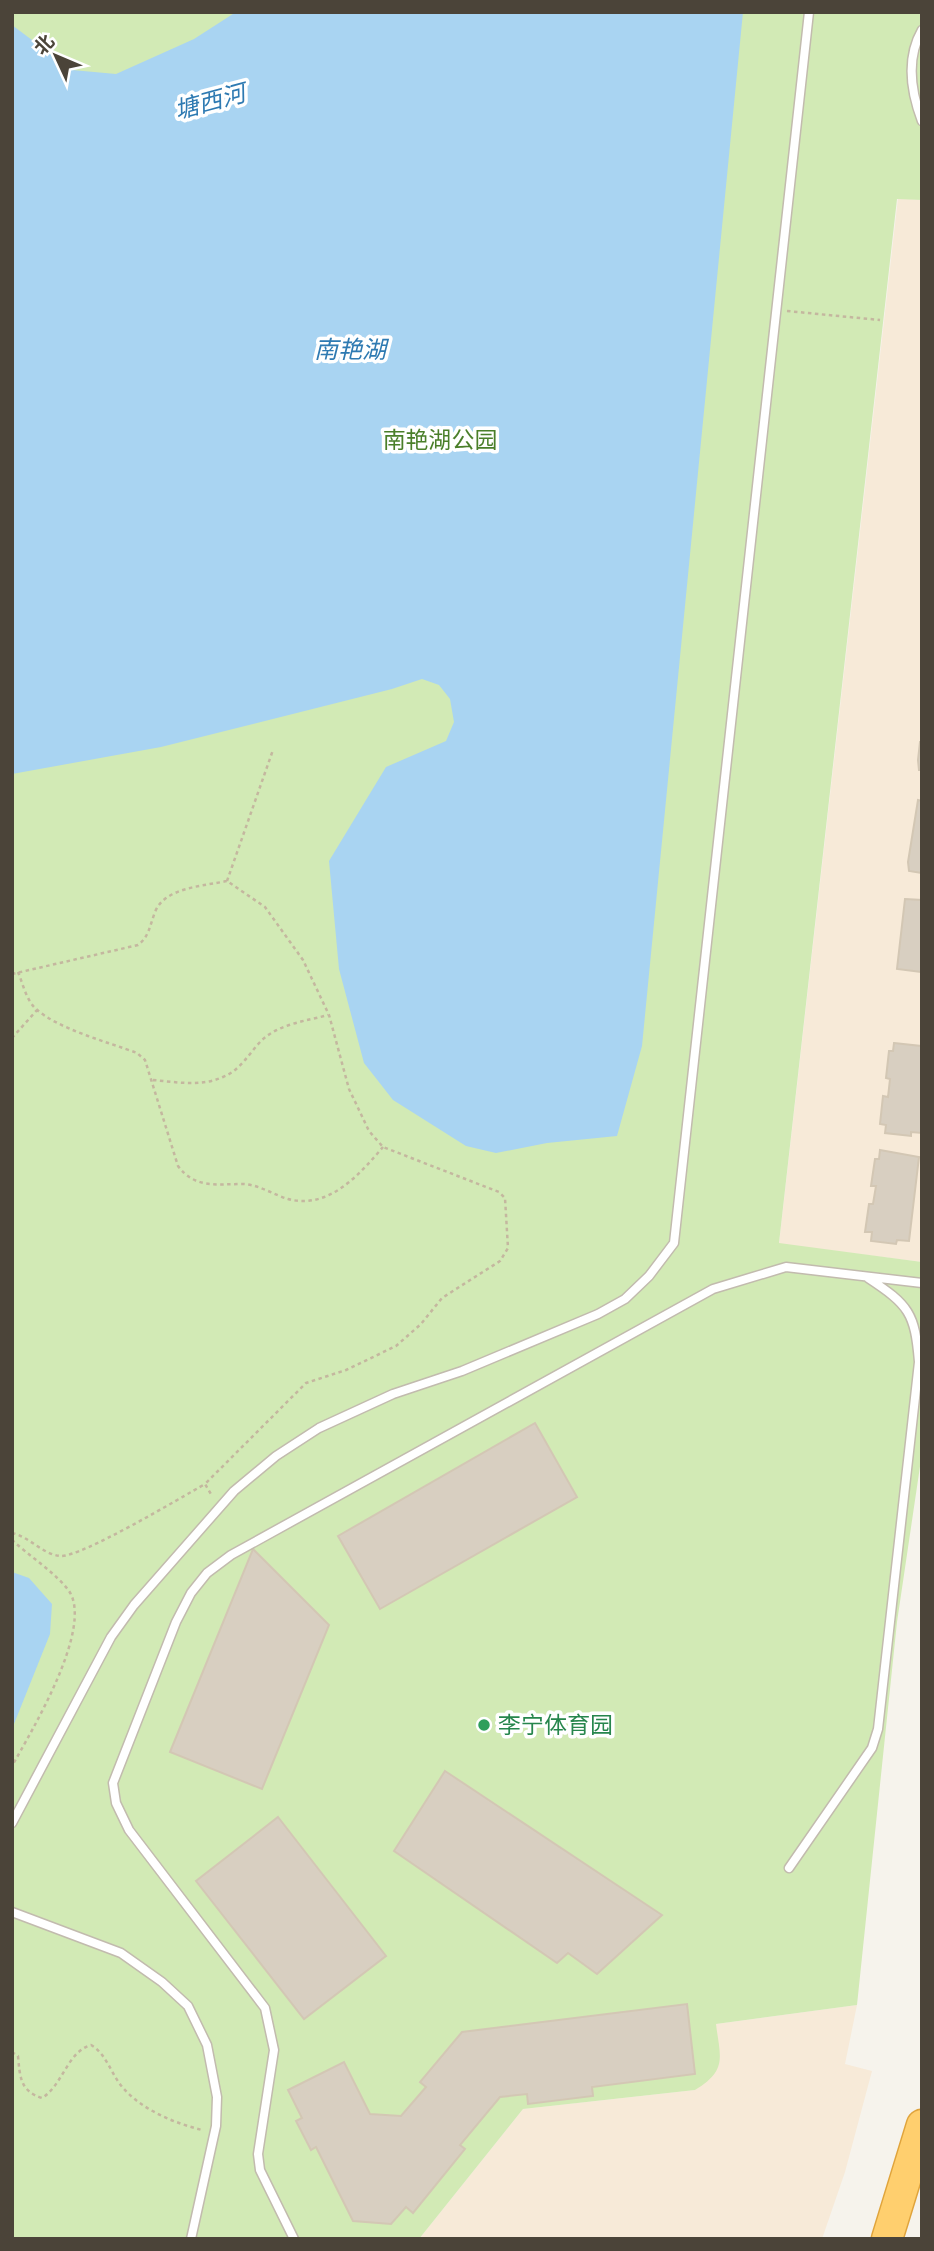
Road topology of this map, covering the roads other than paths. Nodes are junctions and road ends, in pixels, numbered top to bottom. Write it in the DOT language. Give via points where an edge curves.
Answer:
graph roads {
  1 [pos="809,12"];
  2 [pos="922,30"];
  3 [pos="922,121"];
  4 [pos="865,1276"];
  5 [pos="922,1283"];
  6 [pos="12,1823"];
  7 [pos="789,1868"];
  8 [pos="12,1912"];
  9 [pos="922,2125"];
  10 [pos="191,2239"];
  11 [pos="294,2239"];
  12 [pos="887,2239"];
  1 -- 6 [label="lane" via="674,1242 625,1299 598,1314 463,1371 393,1394 319,1428 276,1456 219,1508 110,1637"];
  2 -- 3 [label="lane" via="912,74"];
  4 -- 5 [label="lane"];
  4 -- 7 [label="lane" via="898,1297 916,1324 919,1362 878,1729 872,1748"];
  4 -- 11 [label="lane" via="786,1267 713,1289 231,1555 207,1573 191,1594 123,1754 113,1783 116,1803 129,1830 265,2008 274,2050 258,2154 260,2170"];
  8 -- 10 [label="lane" via="121,1953 188,2006 207,2045 217,2097 214,2133"];
  9 -- 12 [label="highway"];
}
